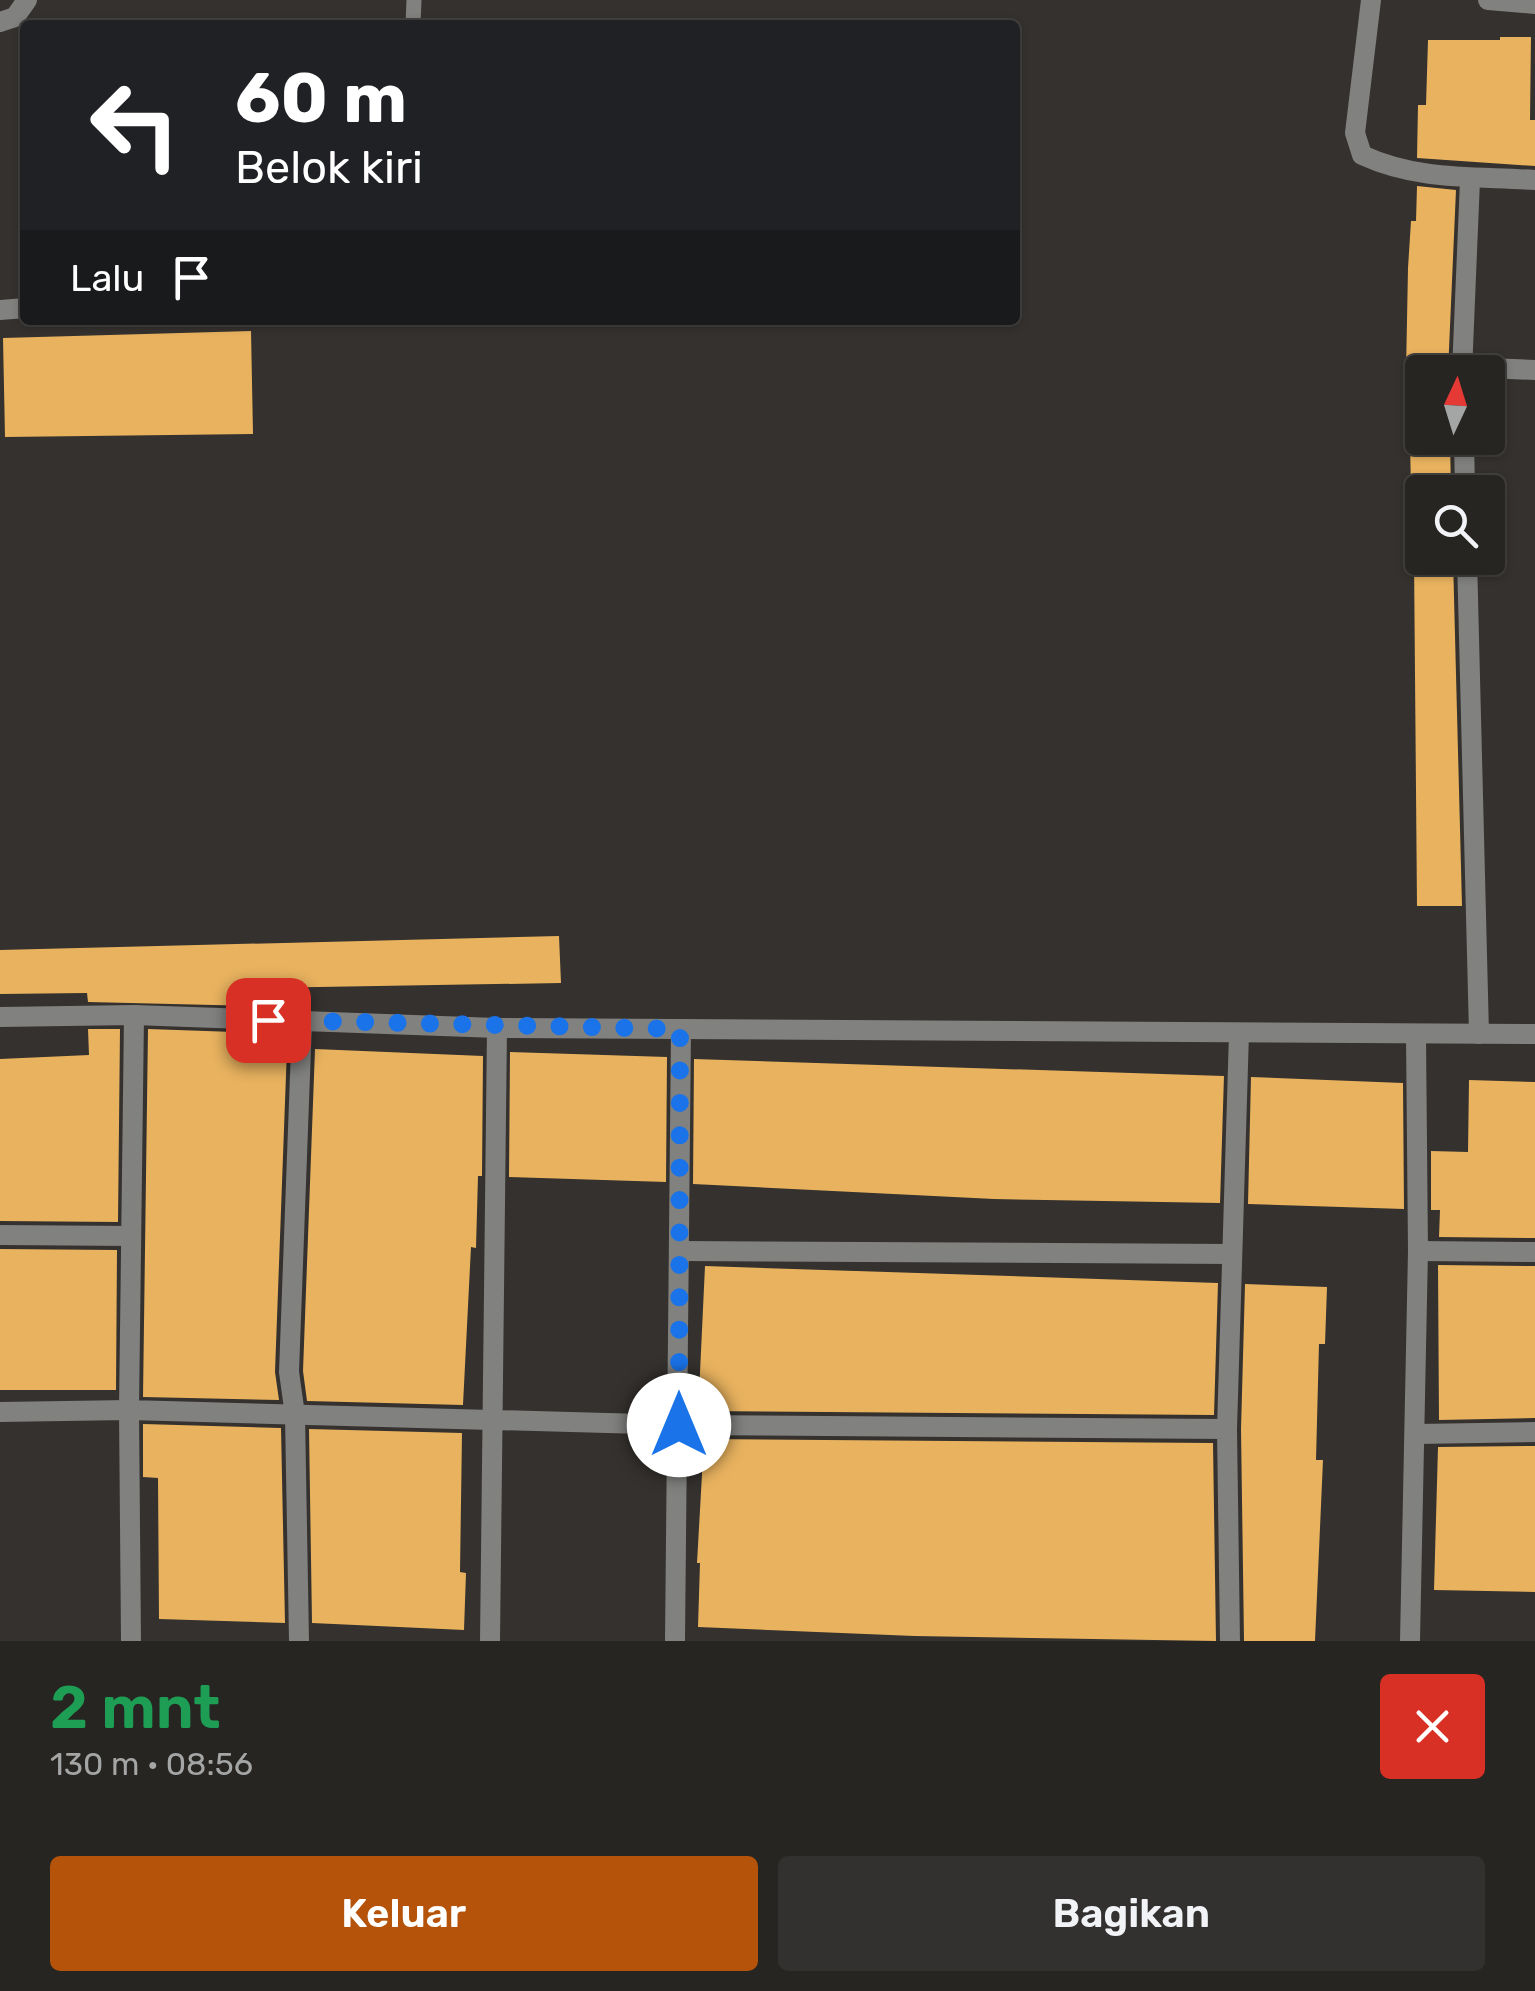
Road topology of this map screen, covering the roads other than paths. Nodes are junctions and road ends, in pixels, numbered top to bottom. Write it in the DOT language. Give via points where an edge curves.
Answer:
graph roads {
  1 [pos="27,0"];
  2 [pos="1370,0"];
  3 [pos="1488,0"];
  4 [pos="1535,4"];
  5 [pos="0,22"];
  6 [pos="1470,180"];
  7 [pos="1535,180"];
  8 [pos="1463,355"];
  9 [pos="1505,370"];
  10 [pos="1535,370"];
  11 [pos="1467,575"];
  12 [pos="134,1015"];
  13 [pos="0,1017"];
  14 [pos="302,1021"];
  15 [pos="496,1028"];
  16 [pos="680,1029"];
  17 [pos="1238,1033"];
  18 [pos="1479,1034"];
  19 [pos="1535,1034"];
  20 [pos="1416,1036"];
  21 [pos="0,1235"];
  22 [pos="131,1236"];
  23 [pos="1418,1250"];
  24 [pos="681,1251"];
  25 [pos="1535,1252"];
  26 [pos="1232,1254"];
  27 [pos="129,1410"];
  28 [pos="0,1412"];
  29 [pos="295,1415"];
  30 [pos="491,1422"];
  31 [pos="679,1425"];
  32 [pos="1227,1429"];
  33 [pos="1535,1432"];
  34 [pos="1416,1434"];
  35 [pos="131,1641"];
  36 [pos="300,1641"];
  37 [pos="490,1641"];
  38 [pos="674,1641"];
  39 [pos="1230,1641"];
  40 [pos="1410,1641"];
  1 -- 5 [label="street" via="15,17"];
  2 -- 6 [label="street" via="1355,133 1362,155 1390,168"];
  3 -- 4 [label="street"];
  6 -- 7 [label="street"];
  6 -- 8 [label="street"];
  9 -- 10 [label="street"];
  11 -- 18 [label="street"];
  12 -- 13 [label="street"];
  12 -- 14 [label="street"];
  12 -- 22 [label="street"];
  14 -- 15 [label="street"];
  14 -- 29 [label="street" via="289,1372"];
  15 -- 16 [label="street"];
  15 -- 30 [label="street"];
  16 -- 17 [label="street"];
  16 -- 24 [label="street"];
  17 -- 20 [label="street"];
  17 -- 26 [label="street"];
  18 -- 19 [label="street"];
  18 -- 20 [label="street"];
  20 -- 23 [label="street"];
  21 -- 22 [label="street"];
  22 -- 27 [label="street"];
  23 -- 25 [label="street"];
  23 -- 34 [label="street"];
  24 -- 26 [label="street"];
  24 -- 31 [label="street"];
  26 -- 32 [label="street"];
  27 -- 28 [label="street"];
  27 -- 29 [label="street"];
  27 -- 35 [label="street"];
  29 -- 30 [label="street"];
  29 -- 36 [label="street"];
  30 -- 31 [label="street"];
  30 -- 37 [label="street"];
  31 -- 32 [label="street"];
  31 -- 38 [label="street"];
  32 -- 39 [label="street"];
  33 -- 34 [label="street"];
  34 -- 40 [label="street"];
}
